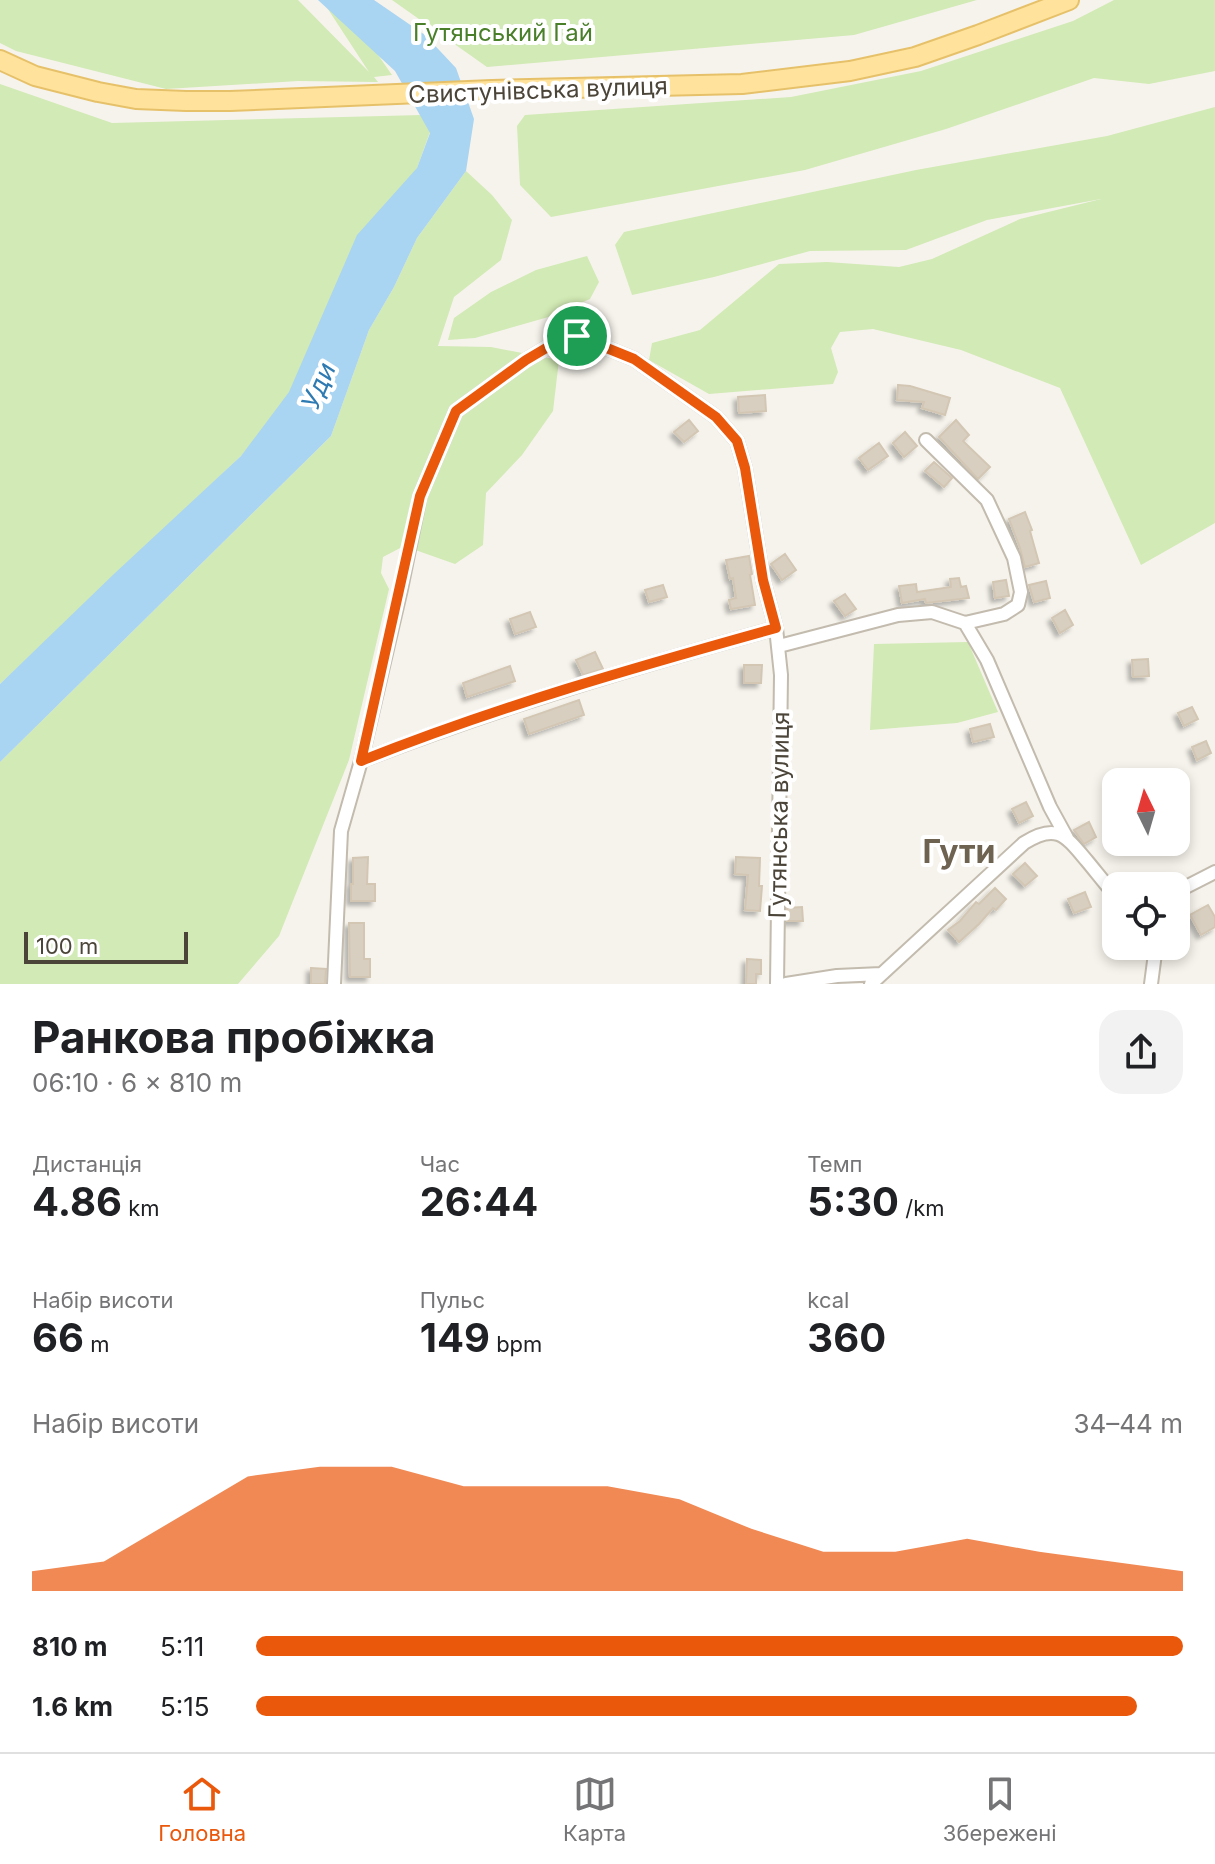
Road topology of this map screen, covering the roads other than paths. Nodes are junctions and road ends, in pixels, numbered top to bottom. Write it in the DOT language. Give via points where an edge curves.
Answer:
graph roads {
  1 [pos="1069,0"];
  2 [pos="0,60"];
  3 [pos="926,440"];
  4 [pos="965,623"];
  5 [pos="776,628"];
  6 [pos="779,646"];
  7 [pos="361,761"];
  8 [pos="1050,807"];
  9 [pos="1039,833"];
  10 [pos="1067,838"];
  11 [pos="1215,872"];
  12 [pos="1102,879"];
  13 [pos="1190,885"];
  14 [pos="1154,960"];
  15 [pos="881,974"];
  16 [pos="334,984"];
  17 [pos="777,984"];
  18 [pos="786,984"];
  19 [pos="871,984"];
  20 [pos="1151,984"];
  1 -- 2 [label="main road, Свистунівська вулиця" via="915,57 742,84 230,101 136,99 35,76"];
  3 -- 4 [label="street" via="987,500 1019,580 1018,605 1004,614"];
  4 -- 6 [label="street" via="932,612 898,615"];
  4 -- 8 [label="street" via="987,660"];
  5 -- 6 [label="street, Гутянська вулиця"];
  5 -- 7 [label="street" via="537,698"];
  5 -- 7 [label="street, Гутянська вулиця" via="737,441 716,417 634,359 577,336 526,360 456,411 420,496"];
  6 -- 17 [label="street, Гутянська вулиця"];
  7 -- 16 [label="street" via="341,831"];
  8 -- 9 [label="street"];
  8 -- 10 [label="street"];
  9 -- 10 [label="street"];
  9 -- 15 [label="street"];
  10 -- 12 [label="street"];
  11 -- 13 [label="street"];
  14 -- 20 [label="street"];
  15 -- 18 [label="street"];
  15 -- 19 [label="street"];
}
